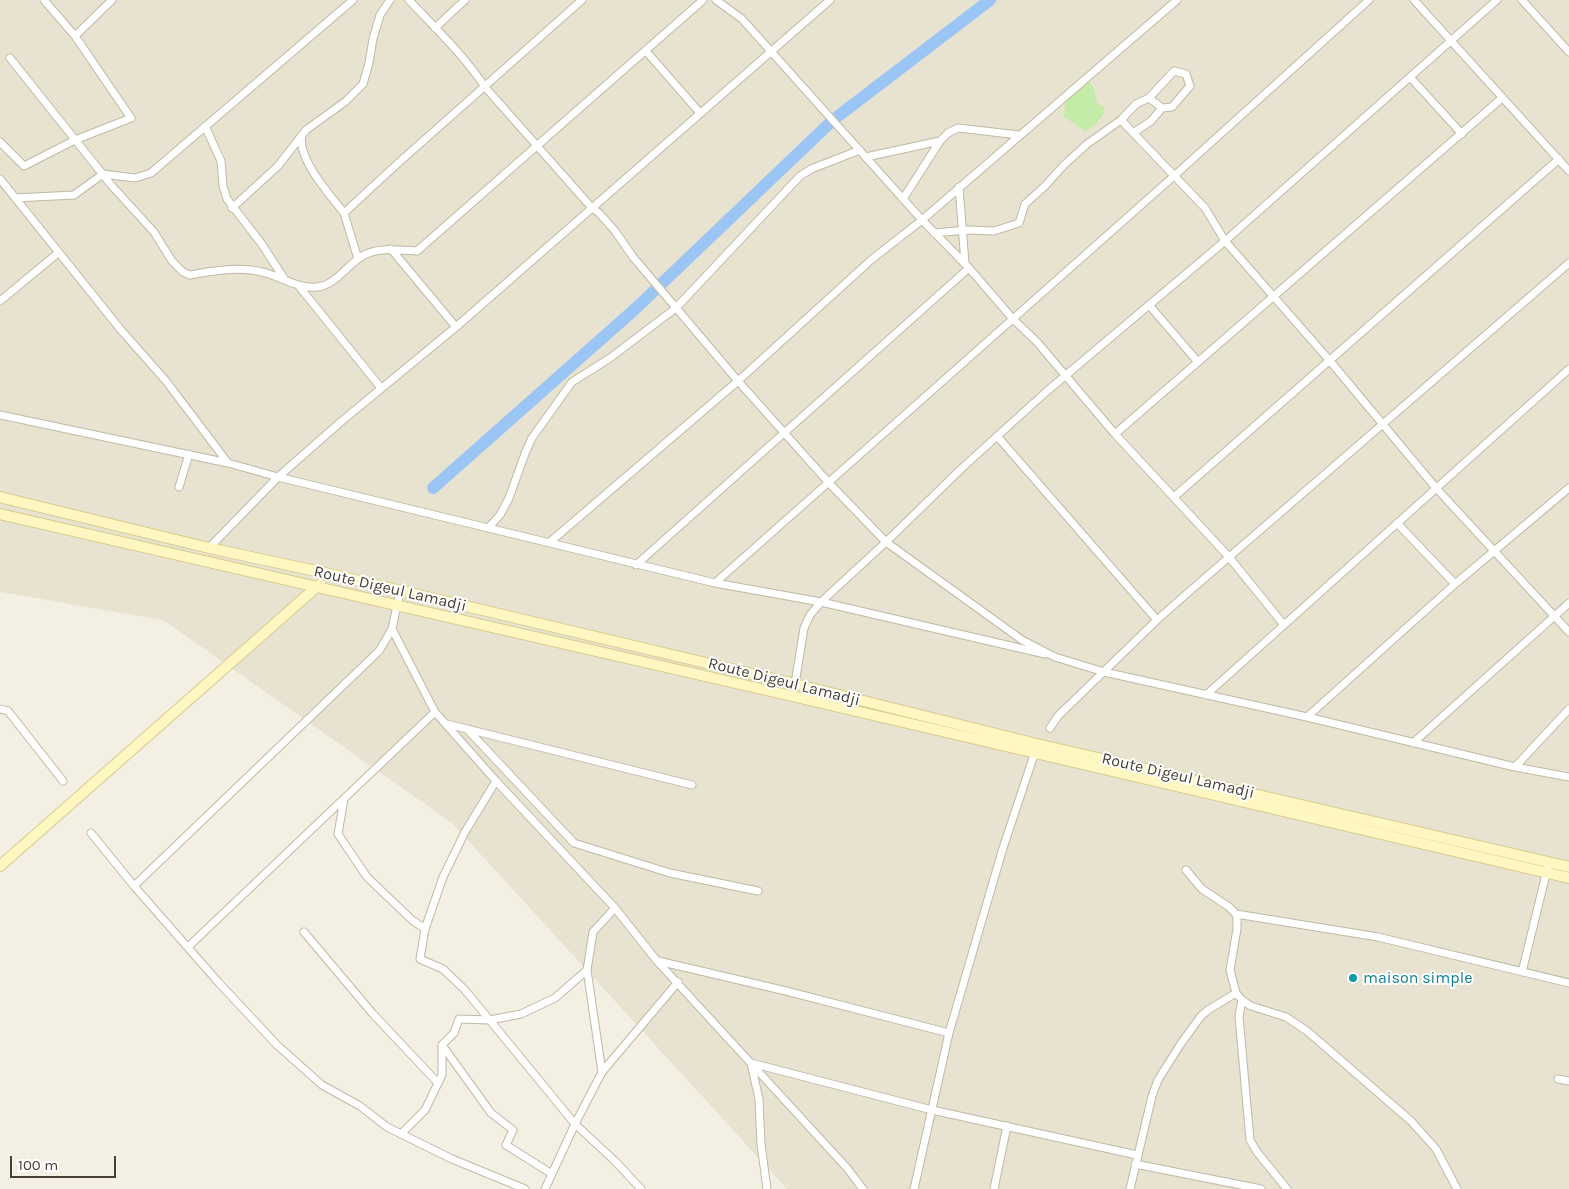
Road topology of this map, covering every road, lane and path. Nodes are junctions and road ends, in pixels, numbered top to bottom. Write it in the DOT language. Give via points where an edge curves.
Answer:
graph roads {
  1 [pos="44,0"];
  2 [pos="112,0"];
  3 [pos="352,0"];
  4 [pos="390,0"];
  5 [pos="409,0"];
  6 [pos="465,0"];
  7 [pos="582,0"];
  8 [pos="703,0"];
  9 [pos="716,0"];
  10 [pos="830,0"];
  11 [pos="1177,0"];
  12 [pos="1369,0"];
  13 [pos="1414,0"];
  14 [pos="1497,0"];
  15 [pos="1522,0"];
  16 [pos="435,28"];
  17 [pos="75,36"];
  18 [pos="1450,41"];
  19 [pos="646,50"];
  20 [pos="772,50"];
  21 [pos="1569,52"];
  22 [pos="10,58"];
  23 [pos="1410,77"];
  24 [pos="485,86"];
  25 [pos="1149,98"];
  26 [pos="1502,98"];
  27 [pos="1162,108"];
  28 [pos="700,113"];
  29 [pos="1120,120"];
  30 [pos="205,126"];
  31 [pos="1133,133"];
  32 [pos="1462,134"];
  33 [pos="1019,135"];
  34 [pos="302,136"];
  35 [pos="75,140"];
  36 [pos="940,141"];
  37 [pos="0,142"];
  38 [pos="538,146"];
  39 [pos="860,150"];
  40 [pos="866,157"];
  41 [pos="1559,159"];
  42 [pos="1569,171"];
  43 [pos="103,174"];
  44 [pos="1174,176"];
  45 [pos="0,179"];
  46 [pos="959,187"];
  47 [pos="15,198"];
  48 [pos="903,199"];
  49 [pos="232,208"];
  50 [pos="592,208"];
  51 [pos="344,213"];
  52 [pos="922,220"];
  53 [pos="963,230"];
  54 [pos="934,232"];
  55 [pos="1226,241"];
  56 [pos="391,249"];
  57 [pos="58,253"];
  58 [pos="358,259"];
  59 [pos="1569,263"];
  60 [pos="967,266"];
  61 [pos="285,280"];
  62 [pos="298,285"];
  63 [pos="1274,297"];
  64 [pos="0,301"];
  65 [pos="1149,305"];
  66 [pos="676,308"];
  67 [pos="1013,320"];
  68 [pos="456,327"];
  69 [pos="1330,361"];
  70 [pos="1198,362"];
  71 [pos="1569,369"];
  72 [pos="1066,375"];
  73 [pos="738,381"];
  74 [pos="381,388"];
  75 [pos="0,415"];
  76 [pos="1382,425"];
  77 [pos="784,432"];
  78 [pos="1115,434"];
  79 [pos="997,436"];
  80 [pos="189,454"];
  81 [pos="228,463"];
  82 [pos="278,477"];
  83 [pos="829,483"];
  84 [pos="180,487"];
  85 [pos="1436,488"];
  86 [pos="1569,488"];
  87 [pos="0,497"];
  88 [pos="1174,497"];
  89 [pos="0,514"];
  90 [pos="1397,523"];
  91 [pos="489,527"];
  92 [pos="550,542"];
  93 [pos="886,542"];
  94 [pos="209,548"];
  95 [pos="1494,551"];
  96 [pos="1229,557"];
  97 [pos="636,565"];
  98 [pos="330,574"];
  99 [pos="715,583"];
  100 [pos="1455,584"];
  101 [pos="316,586"];
  102 [pos="400,591"];
  103 [pos="821,602"];
  104 [pos="1569,603"];
  105 [pos="397,605"];
  106 [pos="1554,616"];
  107 [pos="1157,620"];
  108 [pos="1284,625"];
  109 [pos="392,629"];
  110 [pos="1569,632"];
  111 [pos="1055,657"];
  112 [pos="1104,672"];
  113 [pos="795,684"];
  114 [pos="1206,695"];
  115 [pos="0,709"];
  116 [pos="1569,709"];
  117 [pos="435,712"];
  118 [pos="1307,717"];
  119 [pos="446,724"];
  120 [pos="1050,728"];
  121 [pos="466,729"];
  122 [pos="1413,743"];
  123 [pos="1036,748"];
  124 [pos="1515,767"];
  125 [pos="1569,777"];
  126 [pos="63,781"];
  127 [pos="496,781"];
  128 [pos="692,785"];
  129 [pos="344,799"];
  130 [pos="91,833"];
  131 [pos="1549,862"];
  132 [pos="0,866"];
  133 [pos="1569,867"];
  134 [pos="1186,870"];
  135 [pos="1546,872"];
  136 [pos="1569,878"];
  137 [pos="134,886"];
  138 [pos="758,891"];
  139 [pos="615,908"];
  140 [pos="1236,914"];
  141 [pos="425,929"];
  142 [pos="304,932"];
  143 [pos="188,947"];
  144 [pos="657,961"];
  145 [pos="587,970"];
  146 [pos="1522,972"];
  147 [pos="678,982"];
  148 [pos="1569,983"];
  149 [pos="1236,994"];
  150 [pos="1242,1000"];
  151 [pos="490,1020"];
  152 [pos="948,1033"];
  153 [pos="442,1045"];
  154 [pos="751,1063"];
  155 [pos="602,1072"];
  156 [pos="1558,1079"];
  157 [pos="1569,1081"];
  158 [pos="438,1084"];
  159 [pos="932,1110"];
  160 [pos="575,1124"];
  161 [pos="1007,1126"];
  162 [pos="401,1134"];
  163 [pos="1137,1155"];
  164 [pos="1136,1164"];
  165 [pos="552,1174"];
  166 [pos="526,1189"];
  167 [pos="545,1189"];
  168 [pos="641,1189"];
  169 [pos="767,1189"];
  170 [pos="863,1189"];
  171 [pos="914,1189"];
  172 [pos="994,1189"];
  173 [pos="1130,1189"];
  174 [pos="1261,1189"];
  175 [pos="1287,1189"];
  176 [pos="1457,1189"];
  1 -- 17 [label="street"];
  2 -- 17 [label="street"];
  3 -- 30 [label="street"];
  4 -- 34 [label="street" via="380,15 363,84"];
  5 -- 16 [label="street"];
  6 -- 16 [label="street"];
  7 -- 24 [label="street"];
  8 -- 19 [label="street"];
  9 -- 20 [label="street" via="742,19"];
  10 -- 20 [label="street"];
  11 -- 33 [label="street"];
  12 -- 44 [label="street"];
  13 -- 18 [label="street"];
  14 -- 18 [label="street"];
  15 -- 21 [label="street"];
  16 -- 24 [label="street"];
  17 -- 35 [label="street" via="131,118"];
  18 -- 23 [label="street"];
  18 -- 26 [label="street"];
  19 -- 28 [label="street"];
  19 -- 38 [label="street"];
  20 -- 28 [label="street"];
  20 -- 39 [label="street"];
  22 -- 35 [label="street"];
  23 -- 32 [label="street"];
  23 -- 55 [label="street"];
  24 -- 38 [label="street"];
  24 -- 51 [label="street"];
  25 -- 27 [label="street"];
  25 -- 27 [label="street" via="1174,71 1186,74 1190,86 1172,107"];
  25 -- 29 [label="street" via="1136,104"];
  26 -- 32 [label="street"];
  26 -- 41 [label="street"];
  27 -- 31 [label="street" via="1151,121"];
  28 -- 50 [label="street"];
  29 -- 31 [label="street"];
  29 -- 53 [label="street" via="1087,144 1024,204 1019,223 994,231"];
  30 -- 43 [label="street" via="145,176"];
  30 -- 49 [label="street" via="221,161 223,186"];
  31 -- 44 [label="street"];
  32 -- 63 [label="street"];
  33 -- 36 [label="street" via="958,128"];
  33 -- 46 [label="street"];
  34 -- 49 [label="street" via="278,166"];
  34 -- 51 [label="street" via="310,166"];
  35 -- 37 [label="street" via="24,166"];
  35 -- 43 [label="street"];
  36 -- 40 [label="street"];
  36 -- 48 [label="street"];
  38 -- 50 [label="street"];
  38 -- 56 [label="street" via="417,251"];
  39 -- 40 [label="street"];
  39 -- 66 [label="street" via="800,176"];
  40 -- 48 [label="street"];
  41 -- 42 [label="street"];
  41 -- 69 [label="street"];
  43 -- 47 [label="street" via="74,195"];
  43 -- 61 [label="street" via="154,232 183,272 190,275 252,271"];
  44 -- 55 [label="street" via="1205,208"];
  44 -- 67 [label="street"];
  45 -- 47 [label="street"];
  46 -- 52 [label="street"];
  46 -- 53 [label="street"];
  47 -- 57 [label="street"];
  48 -- 52 [label="street"];
  49 -- 61 [label="street"];
  50 -- 66 [label="street" via="615,231"];
  50 -- 68 [label="street"];
  51 -- 58 [label="street"];
  52 -- 54 [label="street"];
  52 -- 73 [label="street" via="871,260"];
  53 -- 54 [label="street"];
  53 -- 60 [label="street"];
  54 -- 60 [label="street"];
  55 -- 63 [label="street"];
  55 -- 65 [label="street"];
  56 -- 58 [label="street" via="365,254"];
  56 -- 68 [label="street"];
  57 -- 64 [label="street"];
  57 -- 81 [label="street" via="166,381"];
  58 -- 62 [label="street" via="328,284 317,287"];
  59 -- 76 [label="street"];
  60 -- 67 [label="street"];
  60 -- 77 [label="street"];
  61 -- 62 [label="street"];
  62 -- 74 [label="street"];
  63 -- 69 [label="street"];
  63 -- 70 [label="street"];
  65 -- 70 [label="street"];
  65 -- 72 [label="street"];
  66 -- 73 [label="street"];
  66 -- 91 [label="street" via="572,382 532,438 509,498"];
  67 -- 72 [label="street" via="1038,342"];
  67 -- 83 [label="street"];
  68 -- 74 [label="street"];
  69 -- 76 [label="street"];
  69 -- 88 [label="street"];
  70 -- 78 [label="street"];
  71 -- 85 [label="street"];
  72 -- 78 [label="street"];
  72 -- 79 [label="street"];
  73 -- 77 [label="street"];
  73 -- 92 [label="street"];
  74 -- 82 [label="street"];
  75 -- 80 [label="street"];
  76 -- 85 [label="street"];
  76 -- 96 [label="street"];
  77 -- 83 [label="street"];
  77 -- 97 [label="street"];
  78 -- 88 [label="street"];
  79 -- 93 [label="street"];
  79 -- 107 [label="street"];
  80 -- 81 [label="street"];
  80 -- 84 [label="street"];
  81 -- 82 [label="street"];
  82 -- 91 [label="street"];
  82 -- 94 [label="street"];
  83 -- 93 [label="street"];
  83 -- 99 [label="street"];
  85 -- 90 [label="street"];
  85 -- 95 [label="street"];
  86 -- 95 [label="street"];
  87 -- 94 [label="main road, Route Digeul Lamadji"];
  88 -- 96 [label="street"];
  89 -- 101 [label="main road, Route Digeul Lamadji"];
  90 -- 100 [label="street"];
  90 -- 108 [label="street"];
  91 -- 92 [label="street"];
  92 -- 97 [label="street"];
  93 -- 103 [label="street"];
  93 -- 111 [label="street" via="1022,640"];
  94 -- 98 [label="main road, Route Digeul Lamadji"];
  95 -- 100 [label="street"];
  95 -- 106 [label="street"];
  96 -- 107 [label="street"];
  96 -- 108 [label="street"];
  97 -- 99 [label="street"];
  98 -- 101 [label="main road"];
  98 -- 102 [label="main road, Route Digeul Lamadji"];
  99 -- 103 [label="street"];
  100 -- 118 [label="street"];
  101 -- 105 [label="main road, Route Digeul Lamadji"];
  101 -- 132 [label="main road"];
  102 -- 105 [label="street"];
  102 -- 113 [label="main road, Route Digeul Lamadji"];
  103 -- 111 [label="street"];
  103 -- 113 [label="street" via="804,628"];
  104 -- 106 [label="street"];
  105 -- 109 [label="street"];
  105 -- 123 [label="main road, Route Digeul Lamadji"];
  106 -- 110 [label="street"];
  106 -- 122 [label="street"];
  107 -- 112 [label="street"];
  108 -- 114 [label="street"];
  109 -- 117 [label="street"];
  109 -- 137 [label="street" via="379,650"];
  111 -- 112 [label="street"];
  112 -- 114 [label="street"];
  112 -- 120 [label="street" via="1058,716"];
  113 -- 123 [label="main road, Route Digeul Lamadji"];
  114 -- 118 [label="street"];
  115 -- 126 [label="street" via="8,711"];
  116 -- 124 [label="street"];
  117 -- 119 [label="street"];
  117 -- 129 [label="street"];
  118 -- 122 [label="street"];
  119 -- 121 [label="street"];
  119 -- 127 [label="street"];
  121 -- 128 [label="street"];
  121 -- 138 [label="street" via="574,843 670,873"];
  122 -- 124 [label="street"];
  123 -- 131 [label="main road, Route Digeul Lamadji"];
  123 -- 135 [label="main road, Route Digeul Lamadji"];
  123 -- 152 [label="street"];
  124 -- 125 [label="street"];
  127 -- 139 [label="street"];
  127 -- 141 [label="street" via="443,877"];
  129 -- 141 [label="street" via="338,834 367,877"];
  129 -- 143 [label="street"];
  130 -- 137 [label="street"];
  131 -- 133 [label="main road, Route Digeul Lamadji"];
  131 -- 135 [label="street"];
  134 -- 140 [label="street" via="1202,889"];
  135 -- 136 [label="main road, Route Digeul Lamadji"];
  135 -- 146 [label="street"];
  137 -- 143 [label="street"];
  139 -- 144 [label="street"];
  139 -- 145 [label="street" via="593,932"];
  140 -- 146 [label="street" via="1378,937"];
  140 -- 149 [label="street" via="1237,929 1230,970"];
  141 -- 151 [label="street" via="420,959 443,969"];
  142 -- 158 [label="street"];
  143 -- 162 [label="street" via="278,1045 322,1085"];
  144 -- 147 [label="street"];
  144 -- 152 [label="street"];
  145 -- 151 [label="street" via="555,998 521,1014"];
  145 -- 155 [label="street"];
  146 -- 148 [label="street"];
  147 -- 154 [label="street"];
  147 -- 155 [label="street"];
  149 -- 150 [label="street"];
  149 -- 163 [label="street" via="1201,1016 1164,1068 1152,1096"];
  150 -- 175 [label="street" via="1239,1016 1250,1140"];
  150 -- 176 [label="street" via="1286,1018 1307,1031 1411,1120 1436,1149"];
  151 -- 153 [label="street" via="459,1019 454,1034"];
  151 -- 160 [label="street"];
  152 -- 159 [label="street"];
  153 -- 158 [label="street" via="442,1075"];
  153 -- 165 [label="street" via="492,1113 513,1130 506,1145"];
  154 -- 159 [label="street"];
  154 -- 169 [label="street" via="759,1099"];
  154 -- 170 [label="street"];
  155 -- 160 [label="street"];
  156 -- 157 [label="street"];
  158 -- 162 [label="street" via="425,1110"];
  159 -- 161 [label="street"];
  159 -- 171 [label="street"];
  160 -- 165 [label="street"];
  160 -- 168 [label="street"];
  161 -- 163 [label="street"];
  161 -- 172 [label="street"];
  162 -- 166 [label="street"];
  163 -- 164 [label="street"];
  164 -- 173 [label="street"];
  164 -- 174 [label="street"];
  165 -- 167 [label="street"];
}
